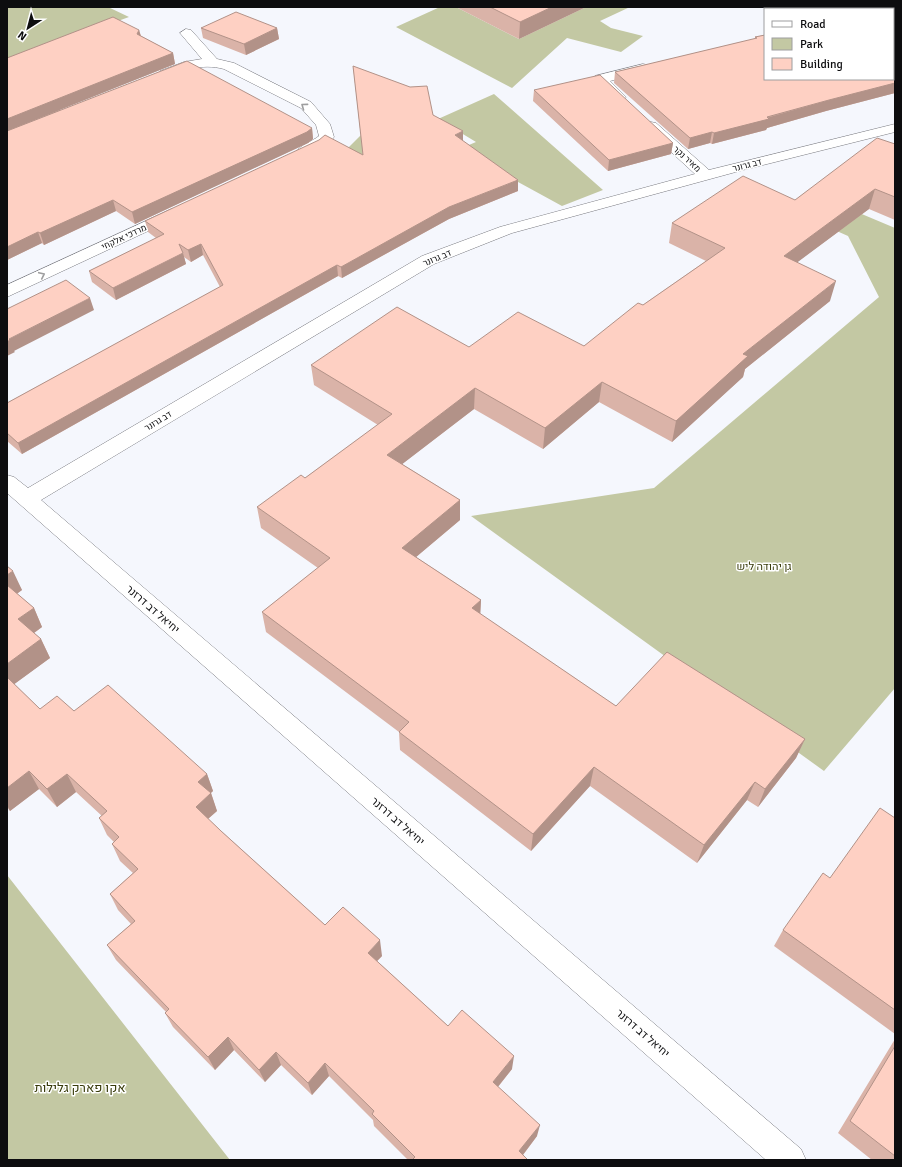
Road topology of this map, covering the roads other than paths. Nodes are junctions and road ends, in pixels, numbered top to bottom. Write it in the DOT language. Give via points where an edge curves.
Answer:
graph roads {
  1 [pos="186,33"];
  2 [pos="212,62"];
  3 [pos="660,64"];
  4 [pos="153,79"];
  5 [pos="629,106"];
  6 [pos="641,117"];
  7 [pos="895,128"];
  8 [pos="286,160"];
  9 [pos="706,176"];
  10 [pos="186,208"];
  11 [pos="7,292"];
  12 [pos="7,482"];
  13 [pos="26,499"];
  14 [pos="790,1160"];
  1 -- 2 [label="street"];
  2 -- 4 [label="street" via="189,65"];
  8 -- 2 [label="street, one-way" via="314,147 326,137 323,124 306,105 229,66"];
  3 -- 5 [label="street" via="600,79"];
  6 -- 9 [label="street, מאיר נקר"];
  7 -- 9 [label="street, דב גרונר"];
  9 -- 13 [label="street, דב גרונר" via="506,230 428,260"];
  11 -- 10 [label="street, מרדכי אלקחי, one-way"];
  12 -- 13 [label="street, יחיאל דב דרזנר"];
  13 -- 14 [label="street, יחיאל דב דרזנר"];
}
